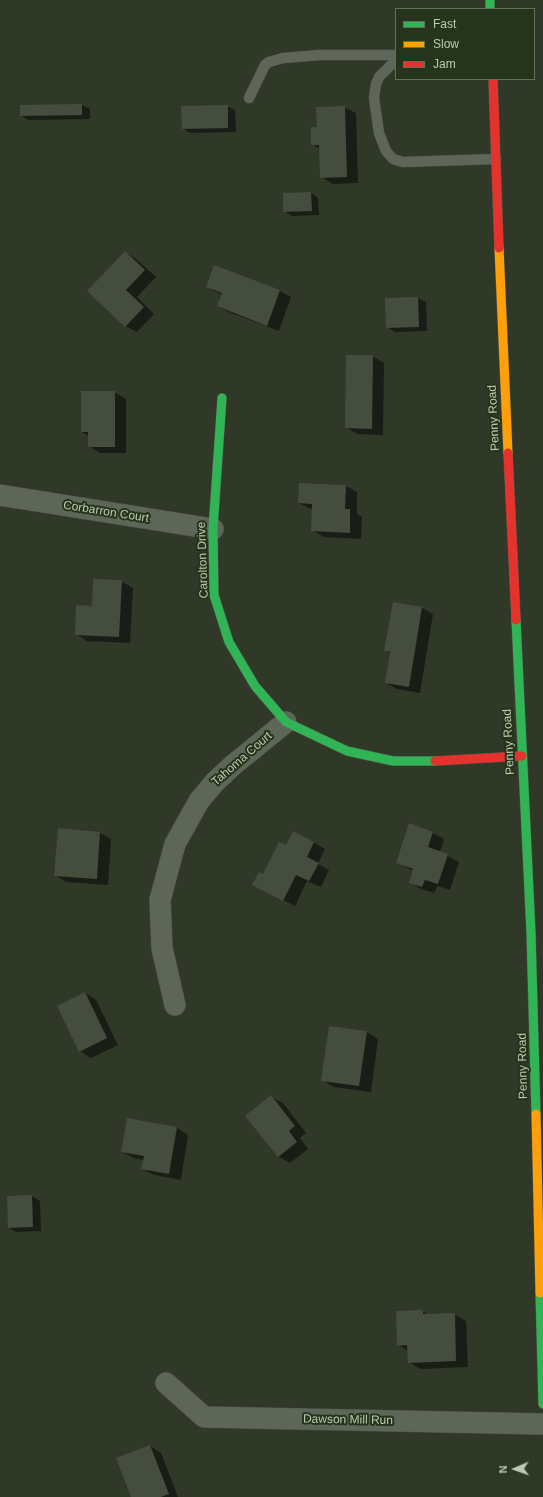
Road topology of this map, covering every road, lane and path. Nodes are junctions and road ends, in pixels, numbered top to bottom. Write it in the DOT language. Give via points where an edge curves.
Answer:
graph roads {
  1 [pos="395,55"];
  2 [pos="395,61"];
  3 [pos="493,80"];
  4 [pos="249,98"];
  5 [pos="496,159"];
  6 [pos="222,398"];
  7 [pos="0,495"];
  8 [pos="213,529"];
  9 [pos="286,722"];
  10 [pos="522,756"];
  11 [pos="537,933"];
  12 [pos="175,1005"];
  13 [pos="166,1383"];
  14 [pos="543,1404"];
  15 [pos="543,1424"];
  1 -- 4 [label="lane" via="319,55 283,58 269,62 264,66"];
  2 -- 5 [label="lane" via="376,84 374,98 379,133 386,151 393,159 403,162"];
  3 -- 5 [label="street, Penny Road"];
  5 -- 10 [label="street, Penny Road"];
  6 -- 8 [label="street, Carolton Drive"];
  7 -- 8 [label="street, Corbarron Court"];
  8 -- 9 [label="street, Carolton Drive" via="214,595 229,642 255,686"];
  9 -- 10 [label="street, Carolton Drive" via="347,751 393,761"];
  9 -- 12 [label="street, Tahoma Court" via="214,782 199,802 175,844 160,900 162,948"];
  10 -- 11 [label="street, Penny Road"];
  11 -- 14 [label="street, Penny Road"];
  13 -- 15 [label="street, Dawson Mill Run" via="204,1417"];
}
